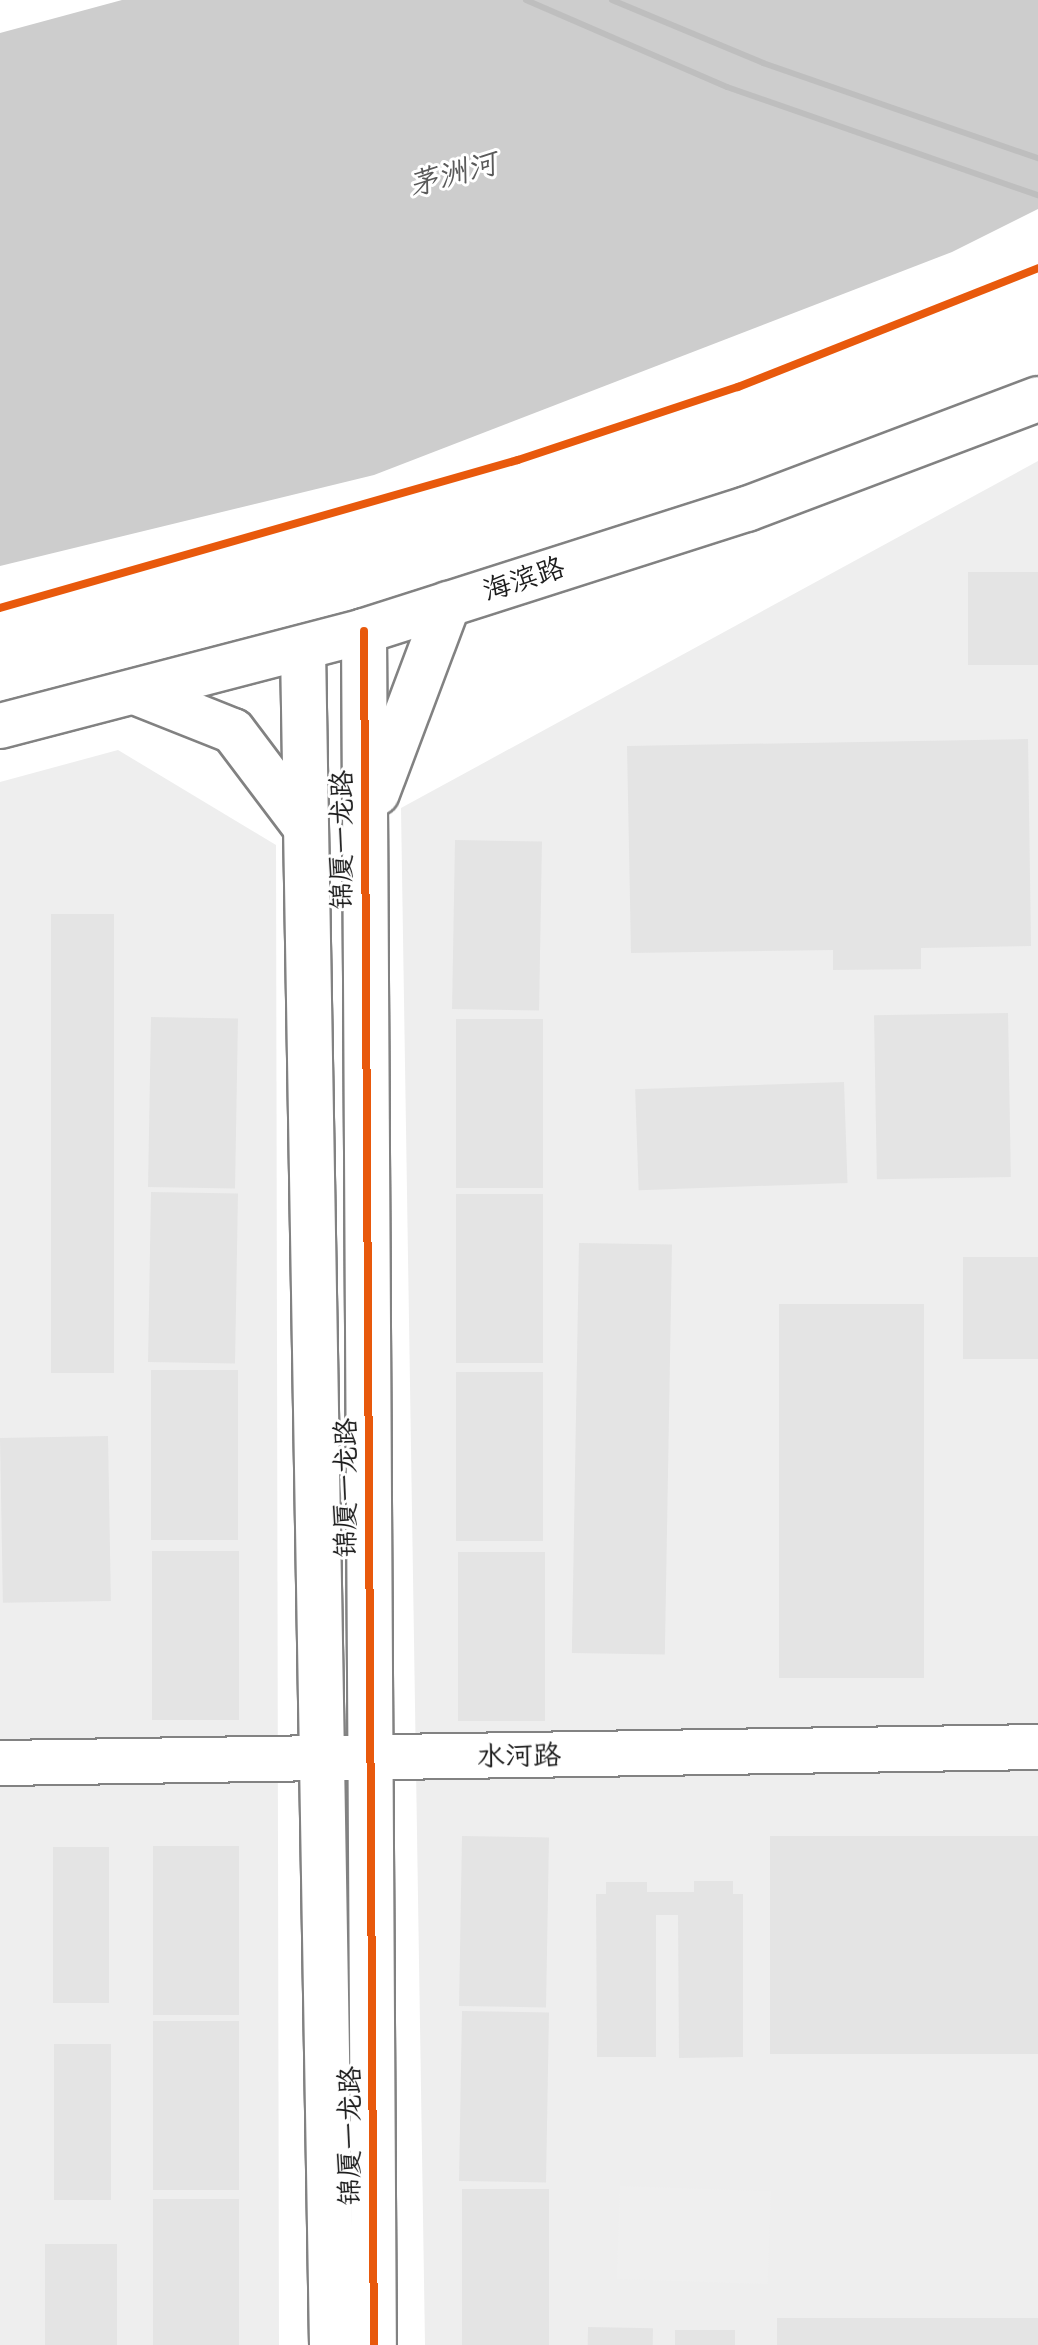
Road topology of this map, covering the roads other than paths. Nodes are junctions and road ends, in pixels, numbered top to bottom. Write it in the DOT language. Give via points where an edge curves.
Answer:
graph roads {
  1 [pos="1038,399"];
  2 [pos="448,604"];
  3 [pos="364,631"];
  4 [pos="303,649"];
  5 [pos="135,692"];
  6 [pos="0,726"];
  7 [pos="306,828"];
  8 [pos="365,830"];
  9 [pos="1038,1747"];
  10 [pos="322,1760"];
  11 [pos="370,1760"];
  12 [pos="0,1763"];
  13 [pos="332,2345"];
  14 [pos="374,2345"];
  1 -- 2 [label="street, 海滨路" via="747,509"];
  2 -- 3 [label="street, 海滨路"];
  2 -- 8 [label="street" via="402,717"];
  3 -- 4 [label="street, 海滨路"];
  3 -- 8 [label="street, 锦厦一龙路"];
  4 -- 5 [label="street, 海滨路"];
  4 -- 7 [label="street, 锦厦一龙路"];
  5 -- 6 [label="street, 海滨路"];
  5 -- 7 [label="street" via="233,731"];
  7 -- 10 [label="street, 锦厦一龙路"];
  8 -- 11 [label="street, 锦厦一龙路"];
  9 -- 11 [label="street, 水河路"];
  10 -- 11 [label="street, 水河路"];
  10 -- 12 [label="street, 水河路"];
  10 -- 13 [label="street, 锦厦一龙路"];
  11 -- 14 [label="street, 锦厦一龙路"];
}
